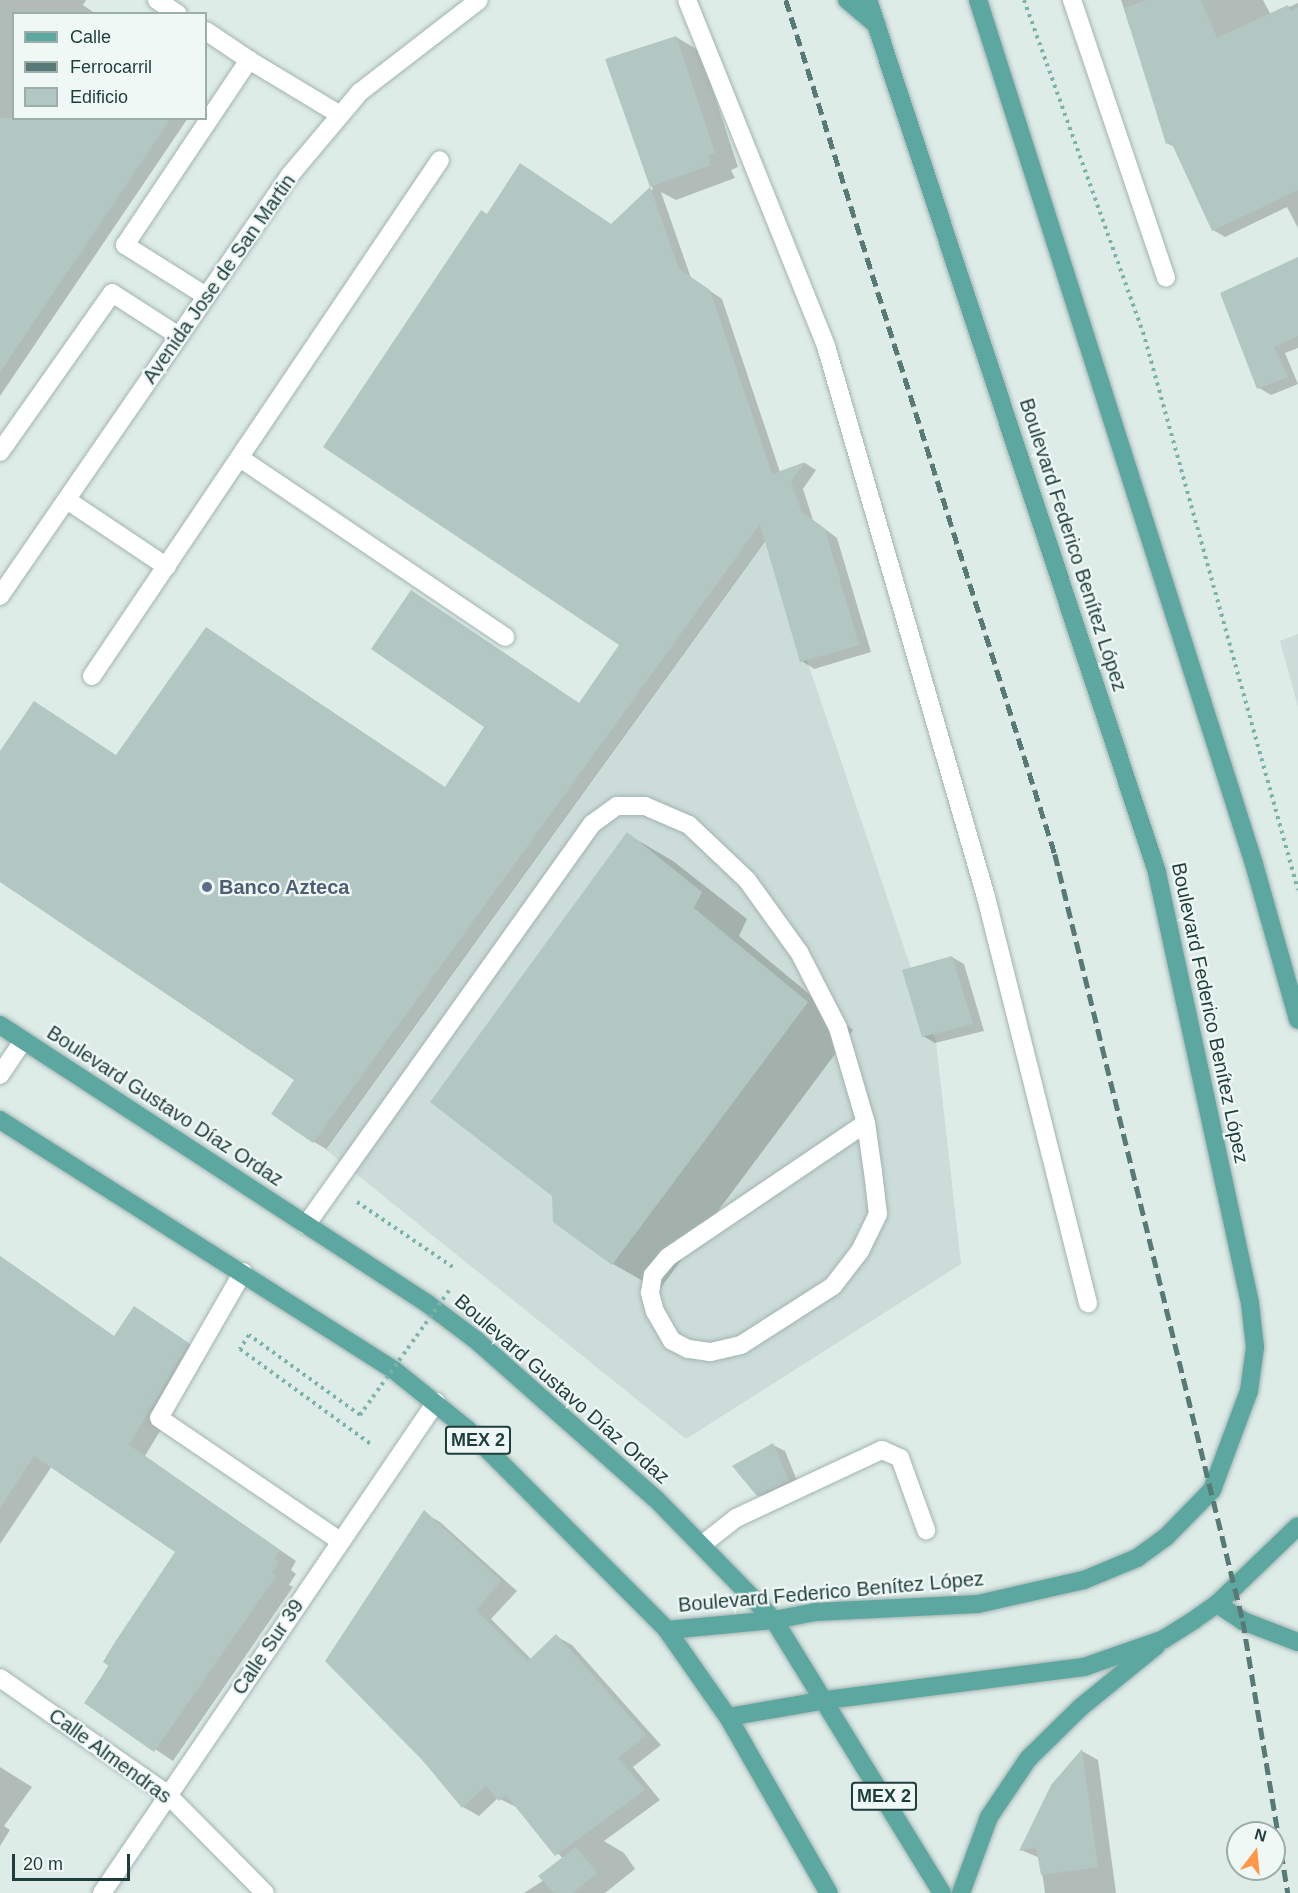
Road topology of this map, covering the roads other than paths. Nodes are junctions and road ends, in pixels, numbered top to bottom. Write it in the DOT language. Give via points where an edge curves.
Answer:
graph roads {
  1 [pos="158,0"];
  2 [pos="479,0"];
  3 [pos="687,0"];
  4 [pos="847,0"];
  5 [pos="868,0"];
  6 [pos="978,0"];
  7 [pos="1072,0"];
  8 [pos="175,12"];
  9 [pos="877,25"];
  10 [pos="207,32"];
  11 [pos="249,60"];
  12 [pos="340,115"];
  13 [pos="440,160"];
  14 [pos="1166,277"];
  15 [pos="206,296"];
  16 [pos="179,336"];
  17 [pos="0,452"];
  18 [pos="240,458"];
  19 [pos="67,500"];
  20 [pos="167,567"];
  21 [pos="0,596"];
  22 [pos="505,637"];
  23 [pos="92,676"];
  24 [pos="1298,1020"];
  25 [pos="0,1025"];
  26 [pos="23,1041"];
  27 [pos="0,1075"];
  28 [pos="0,1120"];
  29 [pos="866,1123"];
  30 [pos="306,1225"];
  31 [pos="243,1272"];
  32 [pos="1088,1303"];
  33 [pos="436,1402"];
  34 [pos="1298,1526"];
  35 [pos="926,1530"];
  36 [pos="340,1541"];
  37 [pos="703,1544"];
  38 [pos="1217,1604"];
  39 [pos="774,1620"];
  40 [pos="667,1630"];
  41 [pos="1164,1639"];
  42 [pos="1298,1642"];
  43 [pos="0,1678"];
  44 [pos="826,1700"];
  45 [pos="728,1717"];
  46 [pos="167,1794"];
  47 [pos="102,1893"];
  48 [pos="265,1893"];
  49 [pos="829,1893"];
  50 [pos="942,1893"];
  51 [pos="961,1893"];
  1 -- 8 [label="street"];
  2 -- 12 [label="street, Avenida Jose de San Martin" via="360,92"];
  3 -- 32 [label="street" via="826,346 986,897"];
  4 -- 9 [label="main road"];
  5 -- 9 [label="main road, Boulevard Federico Benítez López"];
  6 -- 24 [label="main road" via="1254,864"];
  7 -- 14 [label="street"];
  9 -- 39 [label="main road, Boulevard Federico Benítez López" via="1157,872 1250,1303 1255,1347 1249,1391 1212,1490 1165,1538 1137,1558 1084,1580 978,1604 815,1612"];
  10 -- 11 [label="street"];
  11 -- 12 [label="street"];
  11 -- 15 [label="street" via="125,245"];
  12 -- 15 [label="street, Avenida Jose de San Martin" via="290,175"];
  13 -- 18 [label="street"];
  15 -- 16 [label="street, Avenida Jose de San Martin"];
  16 -- 17 [label="street" via="112,292"];
  16 -- 19 [label="street, Avenida Jose de San Martin"];
  18 -- 20 [label="street"];
  18 -- 22 [label="street"];
  19 -- 20 [label="street"];
  19 -- 21 [label="street, Avenida Jose de San Martin"];
  20 -- 23 [label="street"];
  25 -- 26 [label="main road, Boulevard Gustavo Díaz Ordaz / MEX 2"];
  26 -- 27 [label="street"];
  26 -- 30 [label="main road, Boulevard Gustavo Díaz Ordaz / MEX 2"];
  28 -- 31 [label="main road, MEX 2"];
  29 -- 29 [label="street" via="668,1257 653,1275 650,1293 655,1312 672,1341 688,1349 710,1352 741,1345 833,1286 860,1251 878,1214"];
  29 -- 30 [label="street" via="838,1028 799,952 747,880 689,825 645,806 617,806 592,824"];
  30 -- 37 [label="main road, Boulevard Gustavo Díaz Ordaz / MEX 2" via="476,1340"];
  31 -- 33 [label="main road, MEX 2" via="394,1370"];
  31 -- 36 [label="street" via="159,1418"];
  33 -- 36 [label="street, Calle Sur 39"];
  33 -- 40 [label="main road, MEX 2"];
  34 -- 38 [label="main road"];
  35 -- 37 [label="street" via="900,1458 882,1450 736,1518"];
  36 -- 46 [label="street, Calle Sur 39"];
  37 -- 39 [label="main road, Boulevard Gustavo Díaz Ordaz / MEX 2"];
  38 -- 41 [label="main road"];
  38 -- 42 [label="main road" via="1243,1621"];
  39 -- 40 [label="main road, Boulevard Federico Benítez López"];
  39 -- 44 [label="main road, Boulevard Gustavo Díaz Ordaz / MEX 2"];
  40 -- 45 [label="main road, MEX 2"];
  41 -- 44 [label="main road" via="1084,1667"];
  41 -- 51 [label="main road" via="1081,1707 1028,1759 989,1817"];
  43 -- 46 [label="street, Calle Almendras"];
  44 -- 45 [label="main road"];
  44 -- 50 [label="main road, Boulevard Gustavo Díaz Ordaz / MEX 2"];
  45 -- 49 [label="main road, MEX 2"];
  46 -- 47 [label="street, Calle Sur 39"];
  46 -- 48 [label="street, Calle Almendras"];
}
